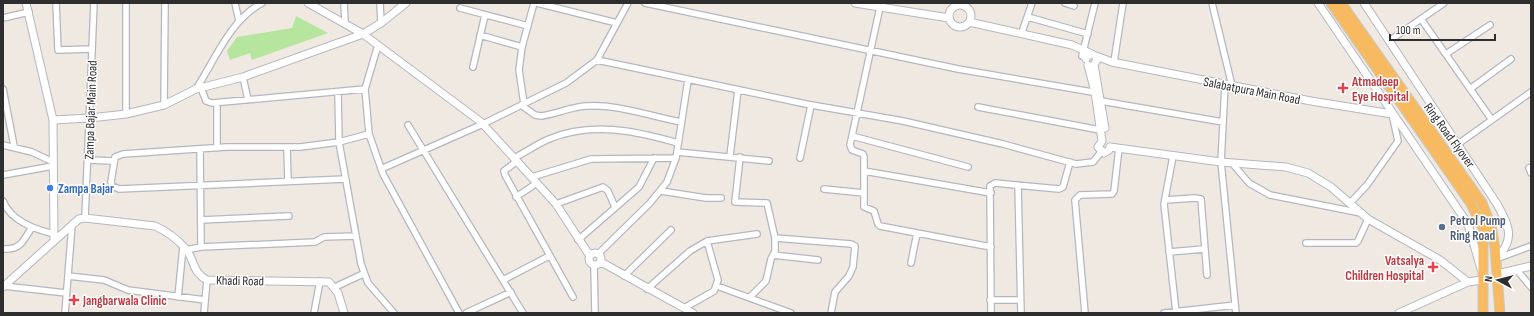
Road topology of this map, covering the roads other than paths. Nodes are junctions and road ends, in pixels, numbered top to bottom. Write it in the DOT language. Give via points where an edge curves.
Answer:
graph roads {
  1 [pos="26,3"];
  2 [pos="56,3"];
  3 [pos="94,3"];
  4 [pos="126,3"];
  5 [pos="165,3"];
  6 [pos="236,3"];
  7 [pos="262,3"];
  8 [pos="308,3"];
  9 [pos="344,3"];
  10 [pos="380,3"];
  11 [pos="406,3"];
  12 [pos="534,3"];
  13 [pos="538,3"];
  14 [pos="628,3"];
  15 [pos="645,3"];
  16 [pos="855,3"];
  17 [pos="971,3"];
  18 [pos="1032,3"];
  19 [pos="1065,3"];
  20 [pos="1095,3"];
  21 [pos="1123,3"];
  22 [pos="1212,3"];
  23 [pos="1318,3"];
  24 [pos="1332,3"];
  25 [pos="1342,3"];
  26 [pos="1364,3"];
  27 [pos="1444,3"];
  28 [pos="952,6"];
  29 [pos="1074,6"];
  30 [pos="880,7"];
  31 [pos="460,8"];
  32 [pos="969,11"];
  33 [pos="29,12"];
  34 [pos="485,15"];
  35 [pos="1028,17"];
  36 [pos="3,18"];
  37 [pos="949,18"];
  38 [pos="1421,19"];
  39 [pos="239,21"];
  40 [pos="345,22"];
  41 [pos="969,22"];
  42 [pos="381,23"];
  43 [pos="617,23"];
  44 [pos="1490,25"];
  45 [pos="528,26"];
  46 [pos="1022,32"];
  47 [pos="363,34"];
  48 [pos="1088,34"];
  49 [pos="480,35"];
  50 [pos="1389,41"];
  51 [pos="378,45"];
  52 [pos="522,47"];
  53 [pos="92,49"];
  54 [pos="871,51"];
  55 [pos="1446,54"];
  56 [pos="1090,59"];
  57 [pos="1511,59"];
  58 [pos="597,60"];
  59 [pos="1113,62"];
  60 [pos="473,67"];
  61 [pos="244,77"];
  62 [pos="688,80"];
  63 [pos="1229,85"];
  64 [pos="199,88"];
  65 [pos="3,89"];
  66 [pos="365,89"];
  67 [pos="1470,89"];
  68 [pos="738,90"];
  69 [pos="338,92"];
  70 [pos="1531,92"];
  71 [pos="1099,95"];
  72 [pos="248,100"];
  73 [pos="217,103"];
  74 [pos="164,105"];
  75 [pos="522,105"];
  76 [pos="811,105"];
  77 [pos="978,107"];
  78 [pos="5,112"];
  79 [pos="857,113"];
  80 [pos="126,114"];
  81 [pos="1392,114"];
  82 [pos="90,118"];
  83 [pos="53,120"];
  84 [pos="1492,120"];
  85 [pos="680,122"];
  86 [pos="1223,122"];
  87 [pos="484,124"];
  88 [pos="408,125"];
  89 [pos="1100,130"];
  90 [pos="369,134"];
  91 [pos="852,136"];
  92 [pos="339,142"];
  93 [pos="678,143"];
  94 [pos="1106,143"];
  95 [pos="1458,144"];
  96 [pos="3,145"];
  97 [pos="14,146"];
  98 [pos="287,147"];
  99 [pos="217,148"];
  100 [pos="1119,148"];
  101 [pos="200,149"];
  102 [pos="423,151"];
  103 [pos="677,152"];
  104 [pos="1101,152"];
  105 [pos="730,156"];
  106 [pos="1173,156"];
  107 [pos="740,157"];
  108 [pos="654,158"];
  109 [pos="676,158"];
  110 [pos="800,158"];
  111 [pos="516,159"];
  112 [pos="88,160"];
  113 [pos="113,161"];
  114 [pos="769,161"];
  115 [pos="1070,162"];
  116 [pos="1221,162"];
  117 [pos="1232,162"];
  118 [pos="53,164"];
  119 [pos="1531,167"];
  120 [pos="968,168"];
  121 [pos="380,169"];
  122 [pos="864,171"];
  123 [pos="1531,173"];
  124 [pos="3,176"];
  125 [pos="532,177"];
  126 [pos="345,179"];
  127 [pos="288,181"];
  128 [pos="537,183"];
  129 [pos="201,185"];
  130 [pos="1018,185"];
  131 [pos="824,189"];
  132 [pos="661,191"];
  133 [pos="864,193"];
  134 [pos="991,193"];
  135 [pos="516,197"];
  136 [pos="722,198"];
  137 [pos="1165,200"];
  138 [pos="3,201"];
  139 [pos="1350,203"];
  140 [pos="556,204"];
  141 [pos="615,207"];
  142 [pos="5,212"];
  143 [pos="1361,213"];
  144 [pos="289,216"];
  145 [pos="85,218"];
  146 [pos="1368,219"];
  147 [pos="201,220"];
  148 [pos="72,225"];
  149 [pos="32,227"];
  150 [pos="1487,227"];
  151 [pos="671,230"];
  152 [pos="917,233"];
  153 [pos="757,234"];
  154 [pos="356,236"];
  155 [pos="54,238"];
  156 [pos="775,238"];
  157 [pos="578,240"];
  158 [pos="707,241"];
  159 [pos="1306,243"];
  160 [pos="1531,246"];
  161 [pos="201,247"];
  162 [pos="991,247"];
  163 [pos="184,248"];
  164 [pos="3,249"];
  165 [pos="1204,249"];
  166 [pos="1169,252"];
  167 [pos="594,255"];
  168 [pos="773,255"];
  169 [pos="549,256"];
  170 [pos="1496,259"];
  171 [pos="818,260"];
  172 [pos="911,263"];
  173 [pos="597,264"];
  174 [pos="1531,266"];
  175 [pos="1516,269"];
  176 [pos="363,274"];
  177 [pos="1498,274"];
  178 [pos="1207,275"];
  179 [pos="68,276"];
  180 [pos="624,276"];
  181 [pos="1482,277"];
  182 [pos="207,280"];
  183 [pos="503,280"];
  184 [pos="320,281"];
  185 [pos="1468,282"];
  186 [pos="717,286"];
  187 [pos="4,287"];
  188 [pos="335,287"];
  189 [pos="1531,287"];
  190 [pos="647,289"];
  191 [pos="511,292"];
  192 [pos="66,293"];
  193 [pos="178,297"];
  194 [pos="573,297"];
  195 [pos="750,297"];
  196 [pos="1499,298"];
  197 [pos="205,300"];
  198 [pos="990,300"];
  199 [pos="1020,300"];
  200 [pos="1235,306"];
  201 [pos="684,308"];
  202 [pos="1176,312"];
  203 [pos="65,313"];
  204 [pos="204,313"];
  205 [pos="314,313"];
  206 [pos="344,313"];
  207 [pos="394,313"];
  208 [pos="459,313"];
  209 [pos="466,313"];
  210 [pos="523,313"];
  211 [pos="595,313"];
  212 [pos="693,313"];
  213 [pos="792,313"];
  214 [pos="831,313"];
  215 [pos="991,313"];
  216 [pos="1020,313"];
  217 [pos="1085,313"];
  218 [pos="1164,313"];
  219 [pos="1236,313"];
  220 [pos="1399,313"];
  221 [pos="1483,313"];
  222 [pos="1500,313"];
  223 [pos="1505,313"];
  1 -- 33 [label="street"];
  2 -- 53 [label="street" via="58,50"];
  3 -- 53 [label="street, Zampa Bajar Main Road"];
  4 -- 80 [label="street"];
  5 -- 74 [label="street"];
  6 -- 39 [label="street"];
  7 -- 39 [label="street"];
  8 -- 40 [label="street"];
  9 -- 40 [label="street"];
  10 -- 42 [label="street"];
  11 -- 42 [label="street"];
  12 -- 45 [label="street"];
  13 -- 43 [label="street"];
  14 -- 43 [label="street"];
  15 -- 54 [label="street"];
  16 -- 30 [label="street"];
  17 -- 32 [label="street"];
  18 -- 35 [label="street"];
  19 -- 29 [label="street"];
  20 -- 48 [label="street"];
  21 -- 59 [label="street"];
  22 -- 63 [label="street"];
  23 -- 81 [label="street"];
  24 -- 150 [label="highway, Ring Road Flyover"];
  25 -- 150 [label="highway, Ring Road Flyover" via="1482,203"];
  26 -- 50 [label="street"];
  27 -- 38 [label="street"];
  28 -- 32 [label="street" via="961,5"];
  28 -- 37 [label="street"];
  30 -- 37 [label="street"];
  30 -- 54 [label="street"];
  31 -- 34 [label="street"];
  32 -- 41 [label="street"];
  33 -- 36 [label="street"];
  33 -- 83 [label="street"];
  34 -- 45 [label="street"];
  34 -- 49 [label="street"];
  35 -- 46 [label="street"];
  35 -- 48 [label="street"];
  37 -- 41 [label="street" via="953,25 960,27"];
  38 -- 50 [label="street"];
  38 -- 55 [label="street"];
  39 -- 64 [label="street"];
  40 -- 47 [label="street"];
  41 -- 46 [label="street, Salabatpura Main Road"];
  42 -- 47 [label="street"];
  43 -- 58 [label="street"];
  44 -- 55 [label="street"];
  45 -- 52 [label="street"];
  46 -- 56 [label="street, Salabatpura Main Road" via="1072,45"];
  47 -- 51 [label="street"];
  47 -- 61 [label="street"];
  48 -- 56 [label="street"];
  49 -- 52 [label="street"];
  49 -- 60 [label="street"];
  50 -- 95 [label="street"];
  51 -- 66 [label="street"];
  51 -- 87 [label="street"];
  52 -- 75 [label="street" via="519,70"];
  53 -- 82 [label="street, Zampa Bajar Main Road"];
  54 -- 71 [label="street"];
  54 -- 79 [label="street"];
  55 -- 67 [label="street"];
  56 -- 59 [label="street, Salabatpura Main Road"];
  56 -- 71 [label="street"];
  57 -- 67 [label="street"];
  58 -- 62 [label="street"];
  58 -- 75 [label="street" via="566,83"];
  59 -- 63 [label="street, Salabatpura Main Road"];
  61 -- 64 [label="street"];
  61 -- 72 [label="street"];
  62 -- 68 [label="street"];
  62 -- 85 [label="street"];
  63 -- 81 [label="street, Salabatpura Main Road"];
  63 -- 86 [label="street"];
  64 -- 73 [label="street" via="206,101"];
  64 -- 74 [label="street"];
  65 -- 78 [label="street"];
  66 -- 69 [label="street"];
  66 -- 90 [label="street"];
  67 -- 84 [label="street"];
  68 -- 76 [label="street"];
  68 -- 105 [label="street"];
  69 -- 72 [label="street"];
  69 -- 92 [label="street"];
  70 -- 84 [label="street"];
  71 -- 86 [label="street"];
  71 -- 89 [label="street"];
  71 -- 94 [label="street"];
  72 -- 73 [label="street"];
  73 -- 99 [label="street"];
  74 -- 80 [label="street"];
  75 -- 85 [label="street" via="535,115 541,116 598,105"];
  75 -- 87 [label="street"];
  76 -- 79 [label="street"];
  76 -- 110 [label="street"];
  77 -- 89 [label="street"];
  78 -- 97 [label="street"];
  79 -- 91 [label="street"];
  79 -- 115 [label="street" via="902,121"];
  80 -- 82 [label="street"];
  81 -- 139 [label="street" via="1398,141 1367,186"];
  81 -- 181 [label="street" via="1468,224"];
  82 -- 83 [label="street"];
  82 -- 112 [label="street, Zampa Bajar Main Road"];
  83 -- 118 [label="street"];
  84 -- 95 [label="street"];
  85 -- 93 [label="street"];
  86 -- 116 [label="street"];
  87 -- 102 [label="street"];
  87 -- 111 [label="street"];
  88 -- 102 [label="street"];
  89 -- 94 [label="street"];
  90 -- 92 [label="street"];
  90 -- 121 [label="street"];
  91 -- 120 [label="street"];
  91 -- 122 [label="street" via="850,148 863,154"];
  92 -- 98 [label="street"];
  92 -- 126 [label="street"];
  93 -- 103 [label="street"];
  93 -- 111 [label="street" via="642,133 587,129 549,139"];
  94 -- 100 [label="street"];
  94 -- 104 [label="street" via="1107,152"];
  95 -- 170 [label="street" via="1488,188 1506,224 1508,238 1505,250"];
  96 -- 97 [label="street"];
  97 -- 118 [label="street"];
  98 -- 99 [label="street"];
  98 -- 127 [label="street"];
  99 -- 101 [label="street"];
  100 -- 106 [label="street"];
  100 -- 217 [label="street" via="1112,194 1080,195 1075,200"];
  101 -- 113 [label="street" via="122,154"];
  101 -- 129 [label="street"];
  102 -- 121 [label="street"];
  102 -- 183 [label="street"];
  103 -- 105 [label="street"];
  103 -- 109 [label="street"];
  104 -- 115 [label="street" via="1092,162"];
  105 -- 107 [label="street"];
  106 -- 116 [label="street"];
  106 -- 137 [label="street"];
  107 -- 114 [label="street"];
  107 -- 156 [label="street" via="735,202 767,204"];
  108 -- 109 [label="street"];
  108 -- 125 [label="street" via="591,159"];
  108 -- 141 [label="street" via="639,186"];
  109 -- 132 [label="street"];
  111 -- 125 [label="street"];
  111 -- 135 [label="street" via="504,173"];
  112 -- 113 [label="street"];
  112 -- 145 [label="street, Zampa Bajar Main Road"];
  113 -- 129 [label="street" via="111,182 114,188"];
  115 -- 130 [label="street" via="1063,187 1059,189"];
  116 -- 117 [label="street"];
  116 -- 200 [label="street"];
  117 -- 139 [label="street" via="1286,167 1308,173 1331,186"];
  117 -- 143 [label="street" via="1249,183 1270,196"];
  118 -- 124 [label="street"];
  118 -- 155 [label="street"];
  119 -- 123 [label="street"];
  121 -- 208 [label="street"];
  122 -- 133 [label="street"];
  122 -- 134 [label="street"];
  125 -- 128 [label="street"];
  126 -- 127 [label="street"];
  126 -- 154 [label="street"];
  127 -- 129 [label="street"];
  128 -- 135 [label="street"];
  128 -- 140 [label="street"];
  129 -- 147 [label="street"];
  130 -- 134 [label="street" via="995,183 990,186"];
  130 -- 199 [label="street"];
  131 -- 133 [label="street"];
  132 -- 136 [label="street"];
  132 -- 167 [label="street"];
  133 -- 152 [label="street" via="864,207 874,211 880,226"];
  134 -- 162 [label="street"];
  135 -- 169 [label="street"];
  137 -- 165 [label="street" via="1201,199 1206,243"];
  137 -- 166 [label="street"];
  138 -- 142 [label="street"];
  139 -- 143 [label="street"];
  140 -- 141 [label="street" via="603,187 608,191"];
  140 -- 157 [label="street"];
  141 -- 157 [label="street"];
  142 -- 149 [label="street"];
  143 -- 146 [label="street"];
  144 -- 147 [label="street"];
  145 -- 148 [label="street"];
  145 -- 163 [label="street, Khadi Road" via="155,226 165,231"];
  146 -- 159 [label="street" via="1356,243"];
  146 -- 185 [label="street" via="1440,260"];
  147 -- 161 [label="street"];
  148 -- 155 [label="street"];
  148 -- 179 [label="street"];
  149 -- 155 [label="street"];
  149 -- 164 [label="street" via="17,247"];
  150 -- 170 [label="highway, Ring Road Flyover"];
  150 -- 181 [label="highway, Ring Road Flyover"];
  151 -- 180 [label="street"];
  152 -- 162 [label="street"];
  152 -- 172 [label="street"];
  153 -- 158 [label="street"];
  154 -- 161 [label="street" via="324,237 315,242"];
  154 -- 176 [label="street"];
  155 -- 187 [label="street"];
  156 -- 168 [label="street"];
  156 -- 214 [label="street" via="855,246 853,267 849,276 835,292"];
  157 -- 167 [label="street"];
  158 -- 186 [label="street" via="718,280"];
  158 -- 190 [label="street" via="690,251"];
  160 -- 170 [label="street"];
  161 -- 163 [label="street"];
  162 -- 198 [label="street"];
  163 -- 182 [label="street, Khadi Road" via="199,276"];
  163 -- 193 [label="street"];
  165 -- 166 [label="street"];
  165 -- 178 [label="street"];
  166 -- 202 [label="street"];
  167 -- 173 [label="street" via="601,256"];
  167 -- 173 [label="street" via="589,262"];
  168 -- 171 [label="street"];
  168 -- 195 [label="street" via="766,280"];
  169 -- 183 [label="street"];
  169 -- 194 [label="street"];
  170 -- 177 [label="highway, Ring Road Flyover"];
  173 -- 180 [label="street"];
  173 -- 211 [label="street"];
  174 -- 175 [label="street"];
  175 -- 177 [label="street"];
  175 -- 189 [label="street"];
  176 -- 188 [label="street"];
  176 -- 207 [label="street" via="375,293"];
  177 -- 196 [label="highway, Ring Road Flyover"];
  179 -- 192 [label="street"];
  179 -- 193 [label="street" via="104,280 128,290"];
  180 -- 190 [label="street"];
  181 -- 185 [label="street"];
  181 -- 221 [label="highway, Ring Road Flyover"];
  182 -- 184 [label="street, Khadi Road"];
  182 -- 197 [label="street"];
  183 -- 191 [label="street"];
  184 -- 188 [label="street, Khadi Road" via="329,282"];
  184 -- 205 [label="street"];
  185 -- 220 [label="street"];
  186 -- 195 [label="street"];
  186 -- 201 [label="street" via="714,291"];
  187 -- 192 [label="street"];
  188 -- 206 [label="street"];
  190 -- 201 [label="street"];
  191 -- 209 [label="street"];
  191 -- 210 [label="street"];
  192 -- 203 [label="street"];
  193 -- 197 [label="street"];
  195 -- 213 [label="street"];
  196 -- 222 [label="highway, Ring Road Flyover"];
  196 -- 223 [label="highway"];
  197 -- 204 [label="street"];
  198 -- 199 [label="street"];
  198 -- 215 [label="street"];
  199 -- 216 [label="street"];
  200 -- 202 [label="street"];
  200 -- 219 [label="street"];
  201 -- 212 [label="street"];
  202 -- 218 [label="street"];
}
